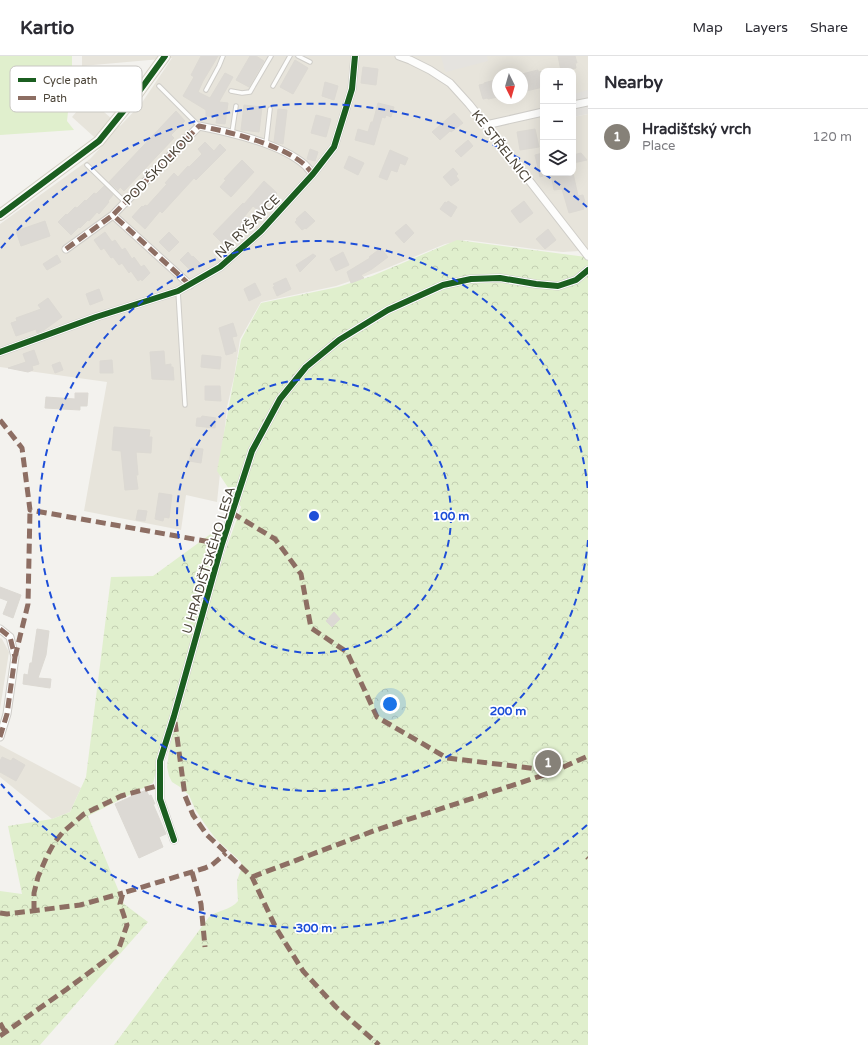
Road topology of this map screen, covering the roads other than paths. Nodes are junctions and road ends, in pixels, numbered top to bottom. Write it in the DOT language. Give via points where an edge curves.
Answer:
graph roads {
  1 [pos="165,56"];
  2 [pos="223,56"];
  3 [pos="271,56"];
  4 [pos="290,56"];
  5 [pos="298,56"];
  6 [pos="355,56"];
  7 [pos="398,56"];
  8 [pos="416,59"];
  9 [pos="310,62"];
  10 [pos="159,86"];
  11 [pos="273,86"];
  12 [pos="142,88"];
  13 [pos="206,90"];
  14 [pos="231,91"];
  15 [pos="588,102"];
  16 [pos="576,105"];
  17 [pos="236,106"];
  18 [pos="270,109"];
  19 [pos="123,112"];
  20 [pos="540,113"];
  21 [pos="486,125"];
  22 [pos="199,126"];
  23 [pos="232,133"];
  24 [pos="266,144"];
  25 [pos="87,165"];
  26 [pos="313,174"];
  27 [pos="125,202"];
  28 [pos="0,215"];
  29 [pos="113,215"];
  30 [pos="66,249"];
  31 [pos="588,256"];
  32 [pos="588,270"];
  33 [pos="190,284"];
  34 [pos="178,291"];
  35 [pos="0,352"];
  36 [pos="185,405"];
  37 [pos="0,629"];
  38 [pos="0,737"];
  39 [pos="174,840"];
  1 -- 12 [label="street"];
  2 -- 13 [label="lane"];
  3 -- 14 [label="lane" via="250,92"];
  4 -- 11 [label="lane"];
  5 -- 9 [label="lane"];
  6 -- 26 [label="street, NA RYŠAVCE" via="352,89 334,147"];
  7 -- 8 [label="street, KE STŘELNICI"];
  8 -- 21 [label="street, KE STŘELNICI" via="450,83"];
  10 -- 22 [label="lane"];
  15 -- 16 [label="street"];
  17 -- 23 [label="lane"];
  18 -- 24 [label="lane"];
  19 -- 28 [label="street" via="99,142"];
  20 -- 21 [label="street"];
  21 -- 31 [label="street, KE STŘELNICI"];
  22 -- 23 [label="street, POD ŠKOLKOU"];
  22 -- 27 [label="street, POD ŠKOLKOU"];
  23 -- 24 [label="street, POD ŠKOLKOU"];
  24 -- 26 [label="street, POD ŠKOLKOU" via="296,158"];
  25 -- 27 [label="lane"];
  26 -- 33 [label="street, NA RYŠAVCE" via="261,231 220,267"];
  27 -- 29 [label="street, POD ŠKOLKOU"];
  29 -- 30 [label="street, POD ŠKOLKOU"];
  29 -- 33 [label="street, POD ŠKOLKOU"];
  32 -- 39 [label="street, U HRADIŠŤSKÉHO LESA" via="576,280 558,286 500,278 471,278 443,285 388,310 339,340 306,367 280,400 252,451 222,544 160,761 160,799"];
  33 -- 34 [label="street, NA RYŠAVCE"];
  34 -- 35 [label="street, NA RYŠAVCE"];
  34 -- 36 [label="lane"];
  37 -- 38 [label="street" via="10,637 15,657 7,714"];
}
